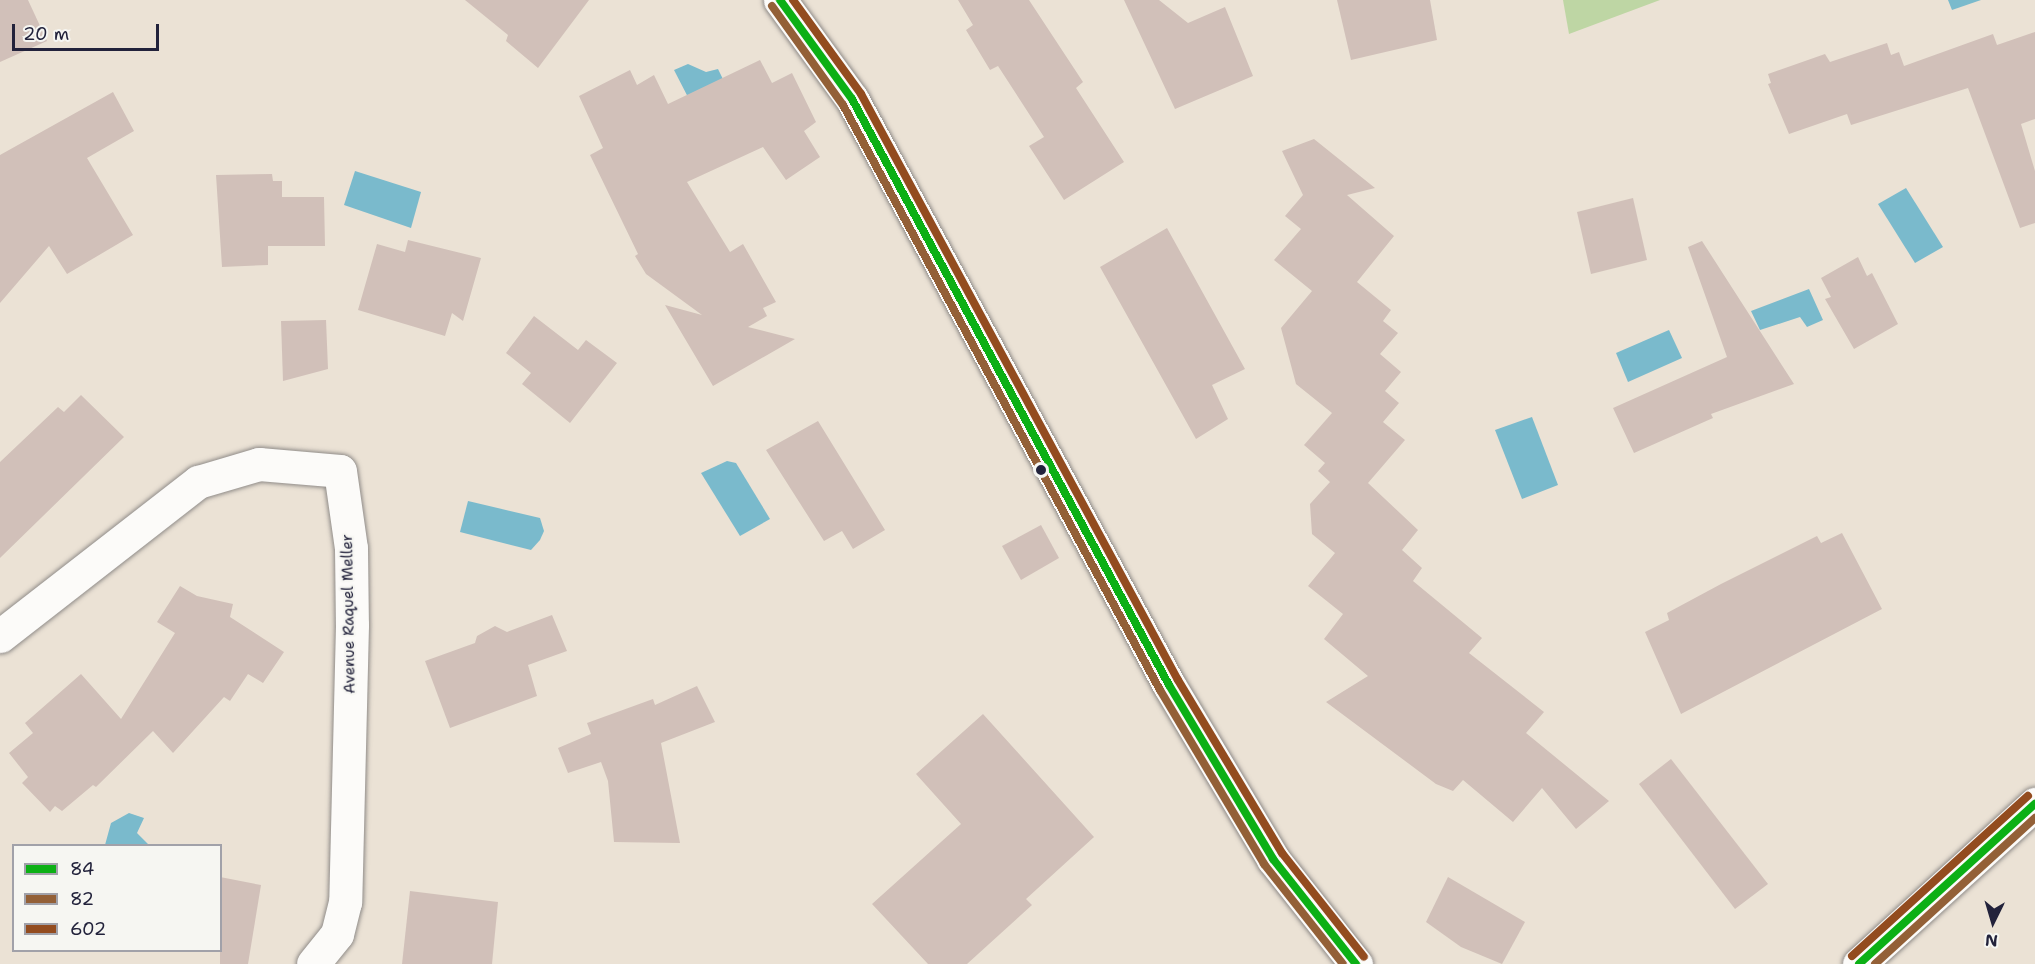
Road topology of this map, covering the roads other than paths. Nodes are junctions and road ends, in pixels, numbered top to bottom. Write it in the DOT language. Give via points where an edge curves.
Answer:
graph roads {
  1 [pos="780,0"];
  2 [pos="0,636"];
  3 [pos="2035,804"];
  4 [pos="313,964"];
  5 [pos="1356,964"];
  6 [pos="1859,964"];
  1 -- 5 [label="main road" via="852,99 1169,685 1255,829 1273,859"];
  2 -- 4 [label="main road, Avenue Raquel Meller" via="198,482 259,464 340,471 351,548 352,625 345,902 336,934"];
  3 -- 6 [label="main road"];
}
